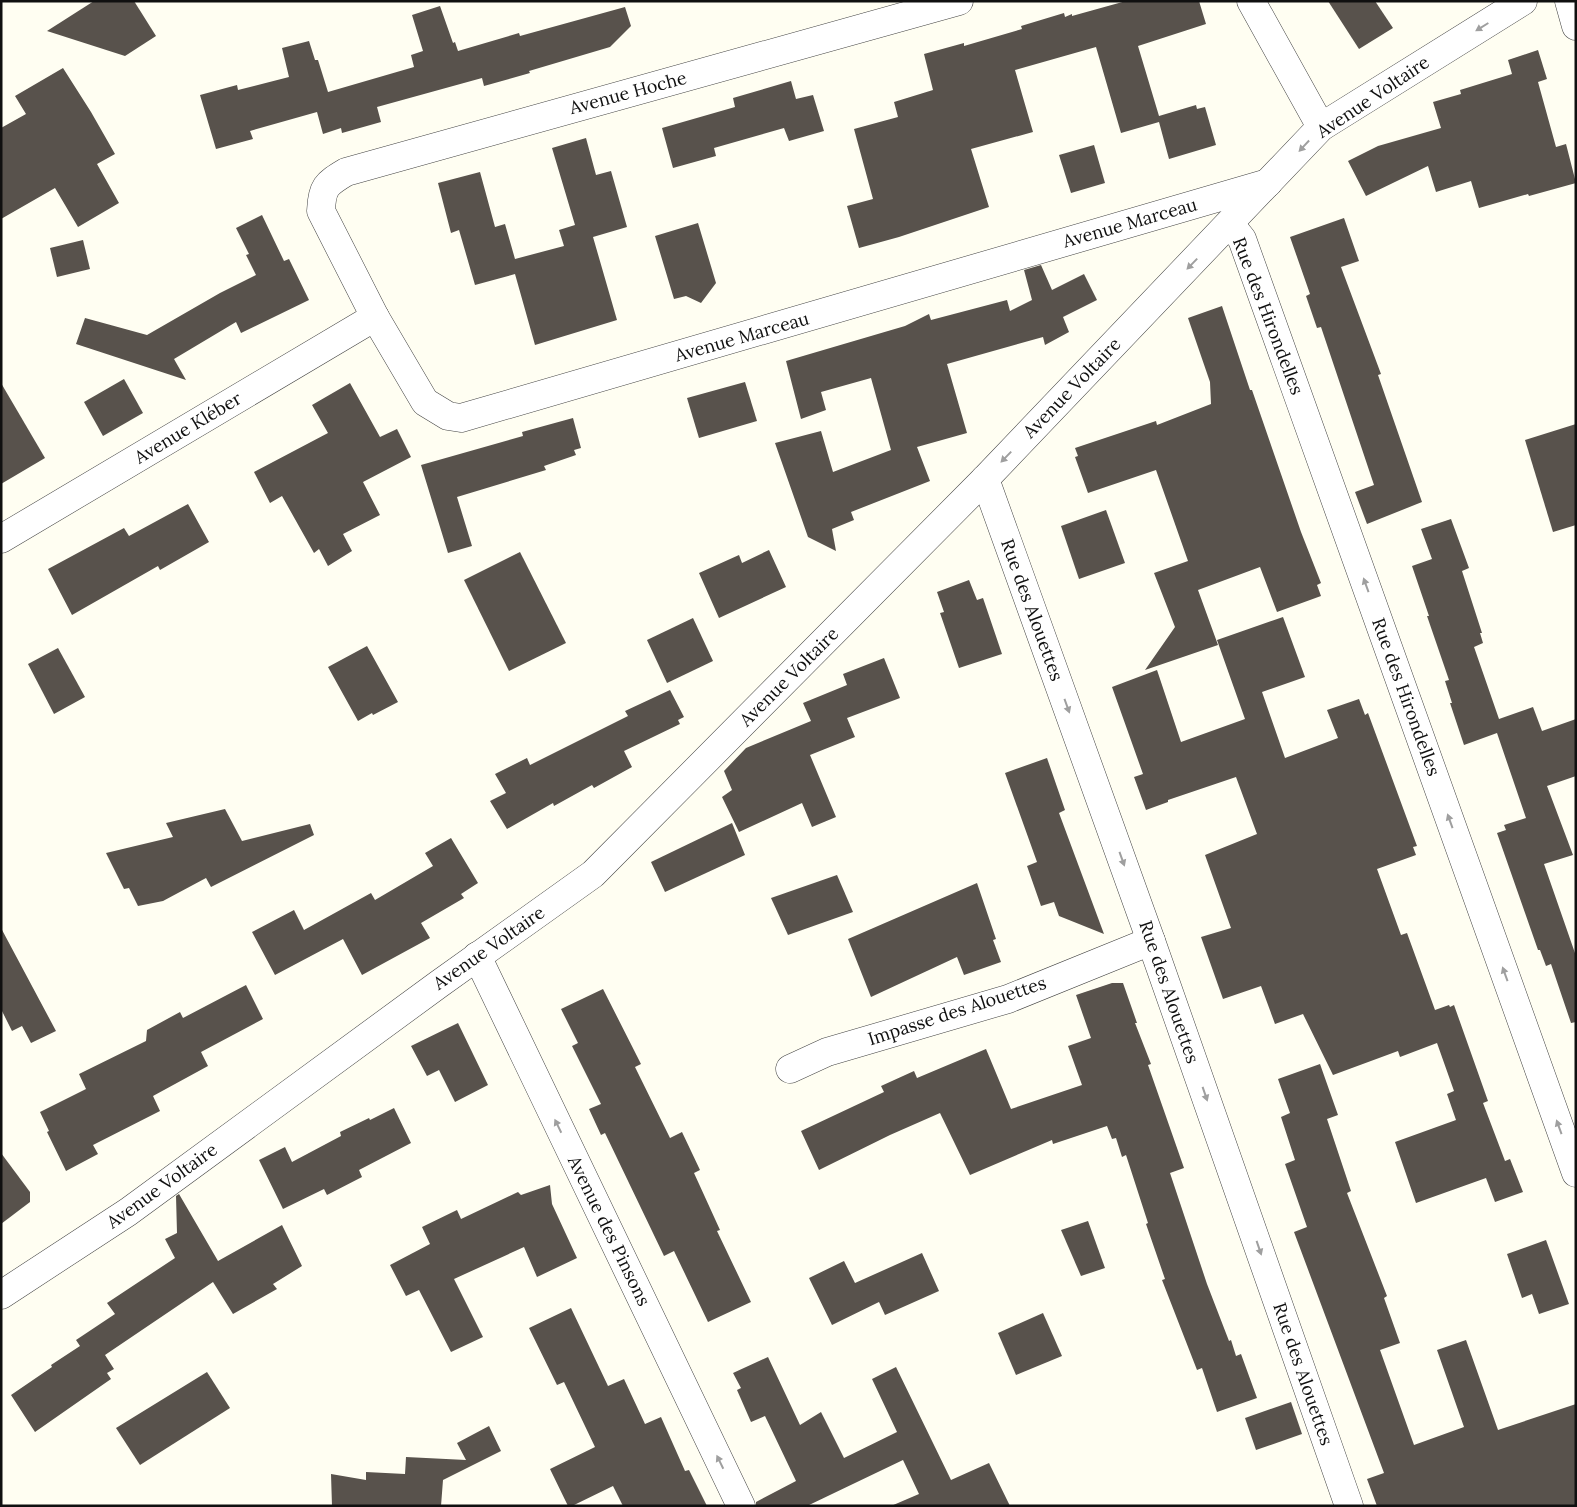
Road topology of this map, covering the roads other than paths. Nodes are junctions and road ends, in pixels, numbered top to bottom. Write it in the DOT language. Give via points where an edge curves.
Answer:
graph roads {
  1 [pos="959,1"];
  2 [pos="1251,1"];
  3 [pos="1523,1"];
  4 [pos="1569,1"];
  5 [pos="1576,26"];
  6 [pos="1321,127"];
  7 [pos="1270,183"];
  8 [pos="321,211"];
  9 [pos="1230,224"];
  10 [pos="374,317"];
  11 [pos="985,478"];
  12 [pos="1,539"];
  13 [pos="1151,942"];
  14 [pos="477,956"];
  15 [pos="790,1069"];
  16 [pos="1576,1173"];
  17 [pos="1,1295"];
  18 [pos="741,1506"];
  19 [pos="1349,1506"];
  1 -- 8 [label="street, Avenue Hoche" via="346,172 332,180 322,194"];
  2 -- 6 [label="street"];
  3 -- 6 [label="street, Avenue Voltaire, one-way"];
  4 -- 5 [label="street"];
  6 -- 7 [label="street, Avenue Voltaire, one-way"];
  7 -- 9 [label="street, Avenue Voltaire"];
  7 -- 10 [label="street, Avenue Marceau" via="461,418 448,416 425,402"];
  8 -- 10 [label="street, Avenue Marceau"];
  9 -- 11 [label="street, Avenue Voltaire, one-way"];
  16 -- 9 [label="street, Rue des Hirondelles, one-way" via="1242,239"];
  10 -- 12 [label="street, Avenue Kléber"];
  11 -- 13 [label="street, Rue des Alouettes, one-way"];
  11 -- 14 [label="street, Avenue Voltaire" via="594,874"];
  13 -- 15 [label="street, Impasse des Alouettes" via="1008,999 827,1052"];
  13 -- 19 [label="street, Rue des Alouettes, one-way"];
  14 -- 17 [label="street, Avenue Voltaire" via="128,1212"];
  18 -- 14 [label="street, Avenue des Pinsons, one-way"];
}
